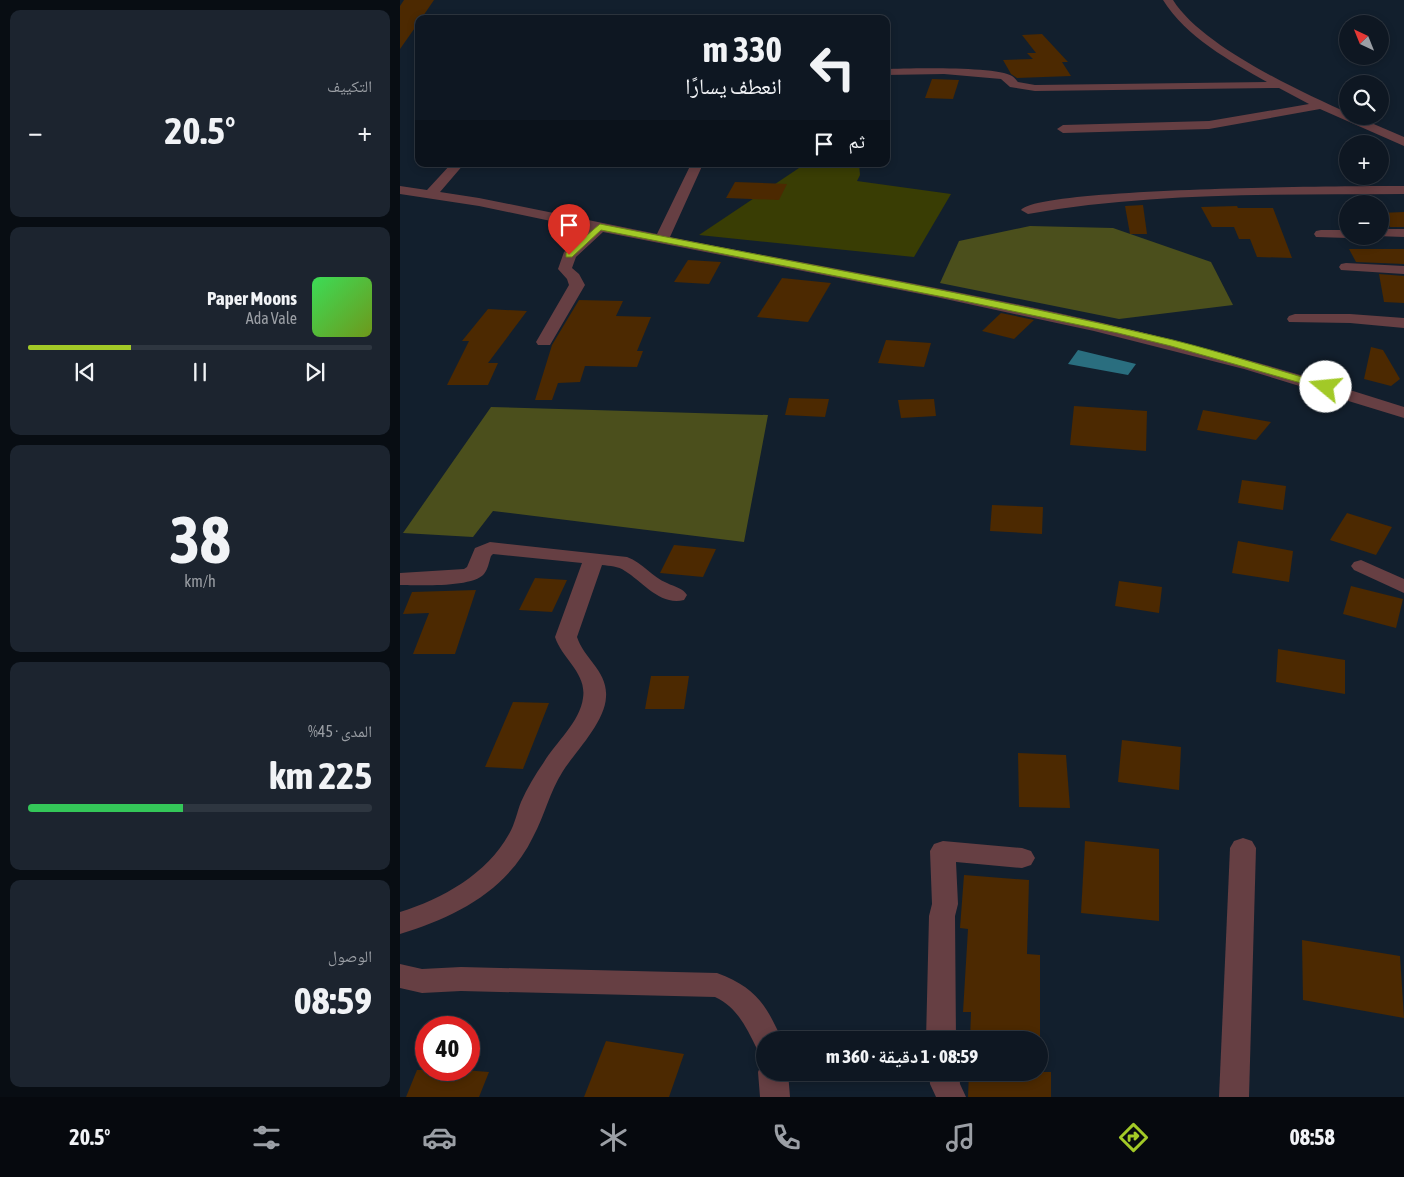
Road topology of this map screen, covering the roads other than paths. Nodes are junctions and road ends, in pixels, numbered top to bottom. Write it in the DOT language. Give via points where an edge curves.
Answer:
graph roads {
  1 [pos="1168,0"];
  2 [pos="890,72"];
  3 [pos="1278,85"];
  4 [pos="1321,105"];
  5 [pos="1063,129"];
  6 [pos="1404,142"];
  7 [pos="455,167"];
  8 [pos="695,167"];
  9 [pos="400,190"];
  10 [pos="1404,190"];
  11 [pos="431,194"];
  12 [pos="1028,210"];
  13 [pos="600,227"];
  14 [pos="1389,233"];
  15 [pos="1404,233"];
  16 [pos="1321,234"];
  17 [pos="1339,234"];
  18 [pos="662,239"];
  19 [pos="1346,267"];
  20 [pos="1404,270"];
  21 [pos="1296,320"];
  22 [pos="1404,323"];
  23 [pos="544,342"];
  24 [pos="1404,413"];
  25 [pos="594,558"];
  26 [pos="1361,566"];
  27 [pos="400,579"];
  28 [pos="1404,587"];
  29 [pos="677,595"];
  30 [pos="1243,848"];
  31 [pos="1022,858"];
  32 [pos="400,923"];
  33 [pos="400,976"];
  34 [pos="762,1031"];
  35 [pos="941,1031"];
  36 [pos="773,1081"];
  37 [pos="945,1081"];
  38 [pos="774,1097"];
  39 [pos="951,1097"];
  40 [pos="1234,1097"];
  1 -- 3 [label="street" via="1179,16 1204,37"];
  2 -- 3 [label="street" via="944,71 1002,76 1014,85 1035,88"];
  3 -- 4 [label="street"];
  4 -- 5 [label="street" via="1201,126"];
  4 -- 6 [label="street"];
  7 -- 11 [label="street"];
  8 -- 18 [label="street"];
  9 -- 11 [label="street"];
  10 -- 12 [label="street" via="1206,192 1073,202"];
  11 -- 13 [label="street"];
  13 -- 18 [label="street"];
  13 -- 23 [label="street" via="566,260 565,269 577,285"];
  14 -- 15 [label="street"];
  16 -- 17 [label="street"];
  18 -- 24 [label="street" via="1173,343 1288,375"];
  19 -- 20 [label="street"];
  21 -- 22 [label="street" via="1360,318"];
  25 -- 27 [label="street" via="490,548 482,552 476,571 470,574"];
  25 -- 29 [label="street" via="627,563 658,587"];
  25 -- 32 [label="street" via="566,637 569,646 590,670 595,694 593,710 553,766 534,800 519,841 504,862 484,882 452,902 421,918"];
  26 -- 28 [label="street"];
  30 -- 40 [label="street"];
  31 -- 35 [label="street" via="943,851 945,904 942,916"];
  33 -- 34 [label="street" via="424,981 471,979 717,985 734,991 747,1001"];
  36 -- 38 [label="street"];
  37 -- 39 [label="street"];
}
